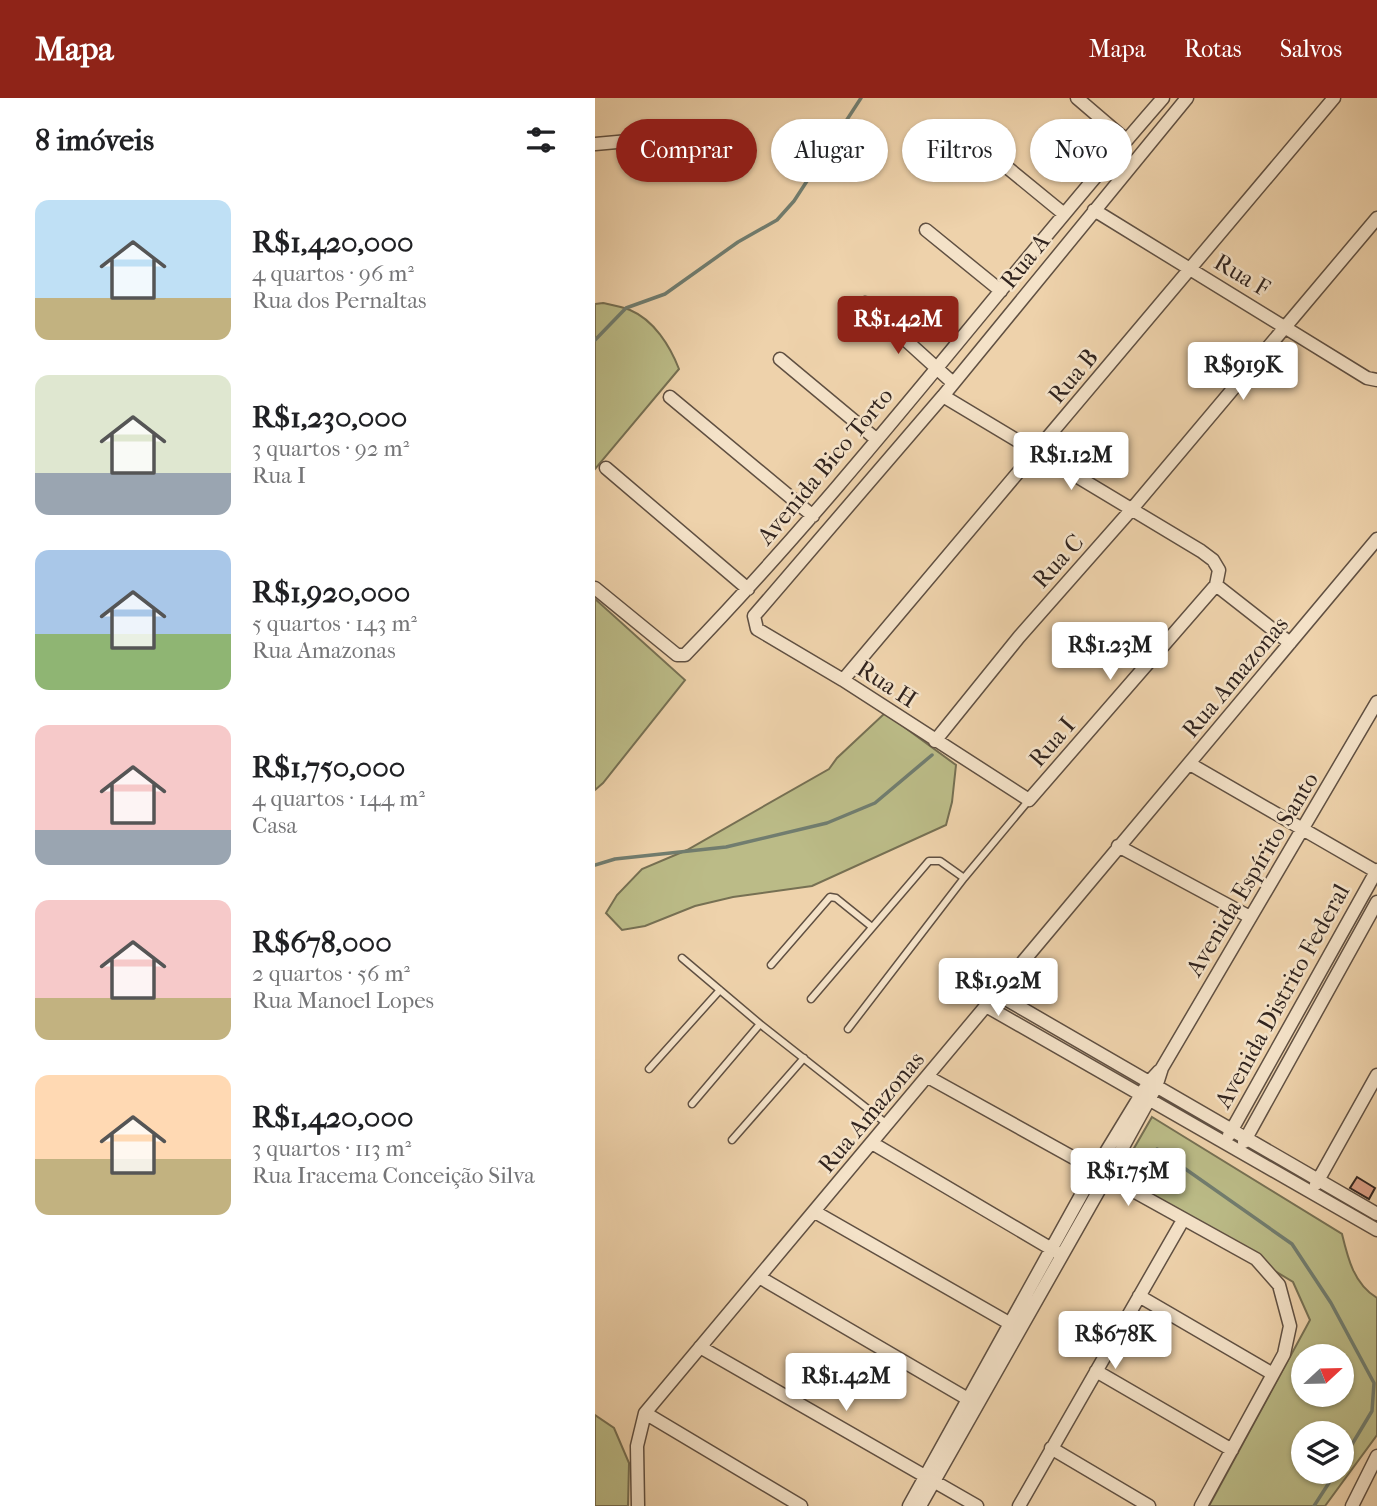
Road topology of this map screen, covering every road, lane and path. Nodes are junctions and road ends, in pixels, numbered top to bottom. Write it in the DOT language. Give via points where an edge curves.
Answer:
graph roads {
  1 [pos="1077,98"];
  2 [pos="1163,98"];
  3 [pos="1187,98"];
  4 [pos="1334,98"];
  5 [pos="1102,119"];
  6 [pos="1132,133"];
  7 [pos="616,142"];
  8 [pos="595,144"];
  9 [pos="1016,175"];
  10 [pos="1090,182"];
  11 [pos="1094,210"];
  12 [pos="1063,214"];
  13 [pos="1377,218"];
  14 [pos="926,230"];
  15 [pos="1191,269"];
  16 [pos="1001,291"];
  17 [pos="865,303"];
  18 [pos="1285,326"];
  19 [pos="780,359"];
  20 [pos="936,368"];
  21 [pos="1372,379"];
  22 [pos="953,383"];
  23 [pos="943,396"];
  24 [pos="670,397"];
  25 [pos="876,439"];
  26 [pos="1036,451"];
  27 [pos="606,468"];
  28 [pos="1131,510"];
  29 [pos="813,516"];
  30 [pos="1377,538"];
  31 [pos="1216,585"];
  32 [pos="595,588"];
  33 [pos="745,592"];
  34 [pos="759,610"];
  35 [pos="1290,643"];
  36 [pos="843,680"];
  37 [pos="1377,702"];
  38 [pos="936,741"];
  39 [pos="1190,764"];
  40 [pos="1029,800"];
  41 [pos="1302,831"];
  42 [pos="1118,846"];
  43 [pos="1377,871"];
  44 [pos="964,878"];
  45 [pos="1377,902"];
  46 [pos="1250,918"];
  47 [pos="872,927"];
  48 [pos="682,958"];
  49 [pos="771,965"];
  50 [pos="720,990"];
  51 [pos="997,993"];
  52 [pos="811,999"];
  53 [pos="986,1006"];
  54 [pos="760,1024"];
  55 [pos="848,1029"];
  56 [pos="804,1058"];
  57 [pos="649,1069"];
  58 [pos="1377,1075"];
  59 [pos="928,1077"];
  60 [pos="1152,1085"];
  61 [pos="1144,1098"];
  62 [pos="692,1104"];
  63 [pos="887,1124"];
  64 [pos="1232,1129"];
  65 [pos="1247,1137"];
  66 [pos="732,1140"];
  67 [pos="872,1143"];
  68 [pos="1225,1143"];
  69 [pos="1238,1151"];
  70 [pos="1101,1173"];
  71 [pos="1318,1179"];
  72 [pos="1311,1193"];
  73 [pos="815,1212"];
  74 [pos="1377,1214"];
  75 [pos="1183,1220"];
  76 [pos="1377,1230"];
  77 [pos="1056,1251"];
  78 [pos="759,1277"];
  79 [pos="1139,1296"];
  80 [pos="1009,1323"];
  81 [pos="700,1347"];
  82 [pos="1096,1371"];
  83 [pos="1273,1374"];
  84 [pos="972,1402"];
  85 [pos="645,1413"];
  86 [pos="1051,1448"];
  87 [pos="1232,1450"];
  88 [pos="1377,1456"];
  89 [pos="929,1480"];
  90 [pos="638,1506"];
  91 [pos="801,1506"];
  92 [pos="909,1506"];
  93 [pos="920,1506"];
  94 [pos="977,1506"];
  95 [pos="1019,1506"];
  96 [pos="1149,1506"];
  97 [pos="1201,1506"];
  98 [pos="1352,1506"];
  1 -- 5 [label="street"];
  2 -- 6 [label="street, Avenida Bico Torto"];
  3 -- 11 [label="street, Rua A"];
  4 -- 15 [label="street, Rua B"];
  7 -- 8 [label="street"];
  9 -- 12 [label="street"];
  10 -- 12 [label="street, Avenida Bico Torto"];
  11 -- 15 [label="street, Rua F"];
  11 -- 22 [label="street, Rua A"];
  12 -- 16 [label="street, Avenida Bico Torto"];
  13 -- 18 [label="street, Rua C"];
  14 -- 16 [label="street"];
  15 -- 18 [label="street, Rua F"];
  15 -- 26 [label="street, Rua B"];
  16 -- 20 [label="street, Avenida Bico Torto"];
  17 -- 20 [label="street"];
  18 -- 21 [label="street, Rua F"];
  18 -- 28 [label="street, Rua C"];
  19 -- 25 [label="street"];
  20 -- 22 [label="street"];
  20 -- 25 [label="street, Avenida Bico Torto"];
  22 -- 23 [label="street, Rua A"];
  23 -- 26 [label="street"];
  23 -- 34 [label="street, Rua A"];
  24 -- 29 [label="street"];
  25 -- 29 [label="street, Avenida Bico Torto"];
  26 -- 28 [label="street"];
  26 -- 36 [label="street, Rua B"];
  27 -- 33 [label="street, Rua H"];
  28 -- 31 [label="street" via="1213,560 1219,570"];
  28 -- 38 [label="street, Rua C" via="1019,637"];
  29 -- 33 [label="street, Avenida Bico Torto"];
  30 -- 35 [label="street, Rua Amazonas"];
  31 -- 35 [label="street"];
  31 -- 40 [label="street, Rua I"];
  32 -- 33 [label="street, Avenida Bico Torto" via="680,656"];
  33 -- 34 [label="street, Rua H"];
  34 -- 36 [label="street, Rua H" via="753,619 757,628"];
  35 -- 39 [label="street, Rua Amazonas"];
  36 -- 38 [label="street, Rua H"];
  37 -- 41 [label="street, Avenida Espírito Santo"];
  38 -- 40 [label="street, Rua H"];
  39 -- 41 [label="street"];
  39 -- 42 [label="street, Rua Amazonas"];
  40 -- 44 [label="lane"];
  41 -- 43 [label="street"];
  41 -- 46 [label="street, Avenida Espírito Santo"];
  42 -- 46 [label="street"];
  42 -- 51 [label="street, Rua Amazonas"];
  43 -- 64 [label="street, Avenida Distrito Federal"];
  44 -- 47 [label="lane" via="940,861 929,861"];
  44 -- 55 [label="lane"];
  45 -- 65 [label="street, Avenida Distrito Federal"];
  46 -- 60 [label="street, Avenida Espírito Santo"];
  47 -- 49 [label="lane" via="830,897"];
  47 -- 52 [label="lane"];
  48 -- 50 [label="lane"];
  50 -- 54 [label="lane"];
  50 -- 57 [label="lane"];
  51 -- 53 [label="street, Rua Amazonas"];
  51 -- 60 [label="street"];
  53 -- 59 [label="street, Rua Amazonas"];
  53 -- 61 [label="street"];
  54 -- 56 [label="lane"];
  54 -- 62 [label="lane"];
  56 -- 63 [label="lane"];
  56 -- 66 [label="lane"];
  58 -- 71 [label="street"];
  59 -- 63 [label="street, Rua Amazonas"];
  59 -- 70 [label="street"];
  60 -- 61 [label="street, Avenida Espírito Santo"];
  60 -- 64 [label="street"];
  61 -- 68 [label="street"];
  61 -- 70 [label="street, Avenida Espírito Santo"];
  63 -- 67 [label="street, Rua Amazonas"];
  64 -- 65 [label="street"];
  64 -- 68 [label="street, Avenida Distrito Federal"];
  65 -- 69 [label="street, Avenida Distrito Federal"];
  65 -- 71 [label="street"];
  67 -- 73 [label="street, Rua Amazonas"];
  67 -- 77 [label="street"];
  68 -- 69 [label="street"];
  69 -- 72 [label="street"];
  70 -- 75 [label="street"];
  70 -- 77 [label="street, Avenida Espírito Santo"];
  71 -- 72 [label="street"];
  71 -- 74 [label="street"];
  72 -- 76 [label="street"];
  73 -- 78 [label="street, Rua Amazonas"];
  73 -- 80 [label="street"];
  75 -- 79 [label="street"];
  75 -- 83 [label="street" via="1256,1259 1279,1285 1290,1326 1284,1354"];
  77 -- 80 [label="street, Avenida Espírito Santo"];
  77 -- 84 [label="street, Avenida Espírito Santo"];
  78 -- 81 [label="street, Rua Amazonas"];
  78 -- 84 [label="street"];
  79 -- 82 [label="street"];
  79 -- 83 [label="street"];
  80 -- 84 [label="street, Avenida Espírito Santo"];
  81 -- 85 [label="street, Rua Amazonas"];
  81 -- 89 [label="street"];
  82 -- 86 [label="street"];
  82 -- 87 [label="street"];
  83 -- 87 [label="street"];
  84 -- 89 [label="street, Avenida Espírito Santo"];
  85 -- 90 [label="street, Rua Amazonas" via="637,1446"];
  85 -- 91 [label="street"];
  86 -- 95 [label="street"];
  86 -- 96 [label="street"];
  87 -- 97 [label="street"];
  88 -- 98 [label="street"];
  89 -- 92 [label="street, Avenida Espírito Santo"];
  89 -- 93 [label="street, Avenida Espírito Santo"];
  89 -- 94 [label="street"];
}
